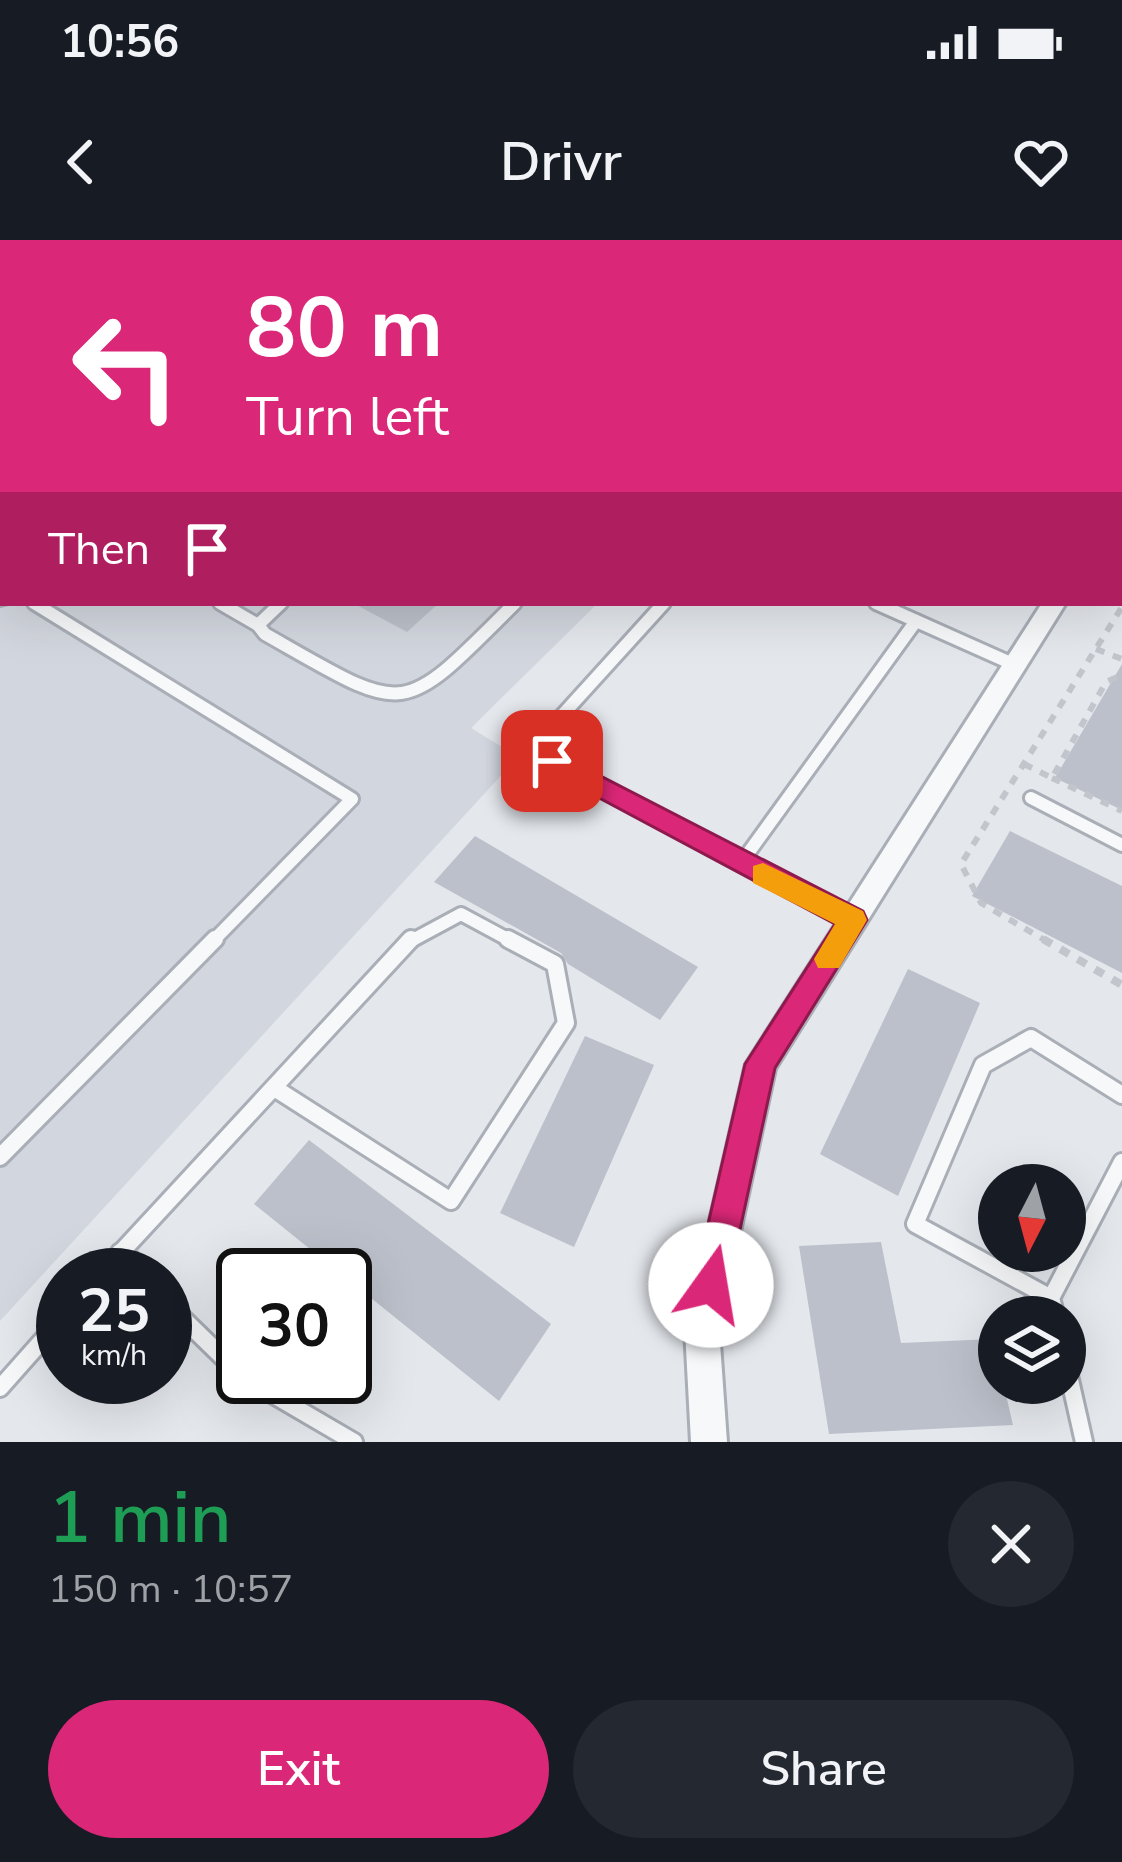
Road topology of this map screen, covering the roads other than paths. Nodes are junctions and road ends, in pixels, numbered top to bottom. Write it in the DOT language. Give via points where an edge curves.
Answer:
graph roads {
  1 [pos="39,606"];
  2 [pos="225,606"];
  3 [pos="278,606"];
  4 [pos="512,606"];
  5 [pos="661,606"];
  6 [pos="883,606"];
  7 [pos="1052,606"];
  8 [pos="916,621"];
  9 [pos="259,625"];
  10 [pos="1015,665"];
  11 [pos="1031,798"];
  12 [pos="1122,845"];
  13 [pos="741,863"];
  14 [pos="853,920"];
  15 [pos="276,1090"];
  16 [pos="1122,1095"];
  17 [pos="0,1156"];
  18 [pos="1122,1162"];
  19 [pos="124,1248"];
  20 [pos="1034,1296"];
  21 [pos="1059,1296"];
  22 [pos="192,1329"];
  23 [pos="36,1347"];
  24 [pos="216,1355"];
  25 [pos="0,1388"];
  26 [pos="289,1404"];
  27 [pos="1075,1404"];
  28 [pos="354,1442"];
  29 [pos="709,1442"];
  30 [pos="1084,1442"];
  1 -- 17 [label="lane" via="352,799"];
  2 -- 9 [label="lane"];
  3 -- 9 [label="lane"];
  4 -- 9 [label="lane" via="424,691 401,697 375,694"];
  5 -- 13 [label="lane" via="556,722 552,761"];
  6 -- 8 [label="lane"];
  7 -- 10 [label="street"];
  8 -- 10 [label="lane"];
  8 -- 13 [label="lane"];
  10 -- 14 [label="street"];
  11 -- 12 [label="lane"];
  13 -- 14 [label="lane"];
  14 -- 29 [label="street" via="761,1064 701,1329"];
  15 -- 15 [label="lane" via="415,935 430,928 461,914 555,964 566,1023 451,1202"];
  15 -- 19 [label="lane"];
  16 -- 20 [label="lane" via="1031,1038 983,1065 916,1223"];
  18 -- 21 [label="lane"];
  22 -- 24 [label="lane"];
  23 -- 25 [label="lane"];
  26 -- 28 [label="lane"];
  27 -- 30 [label="lane"];
}
